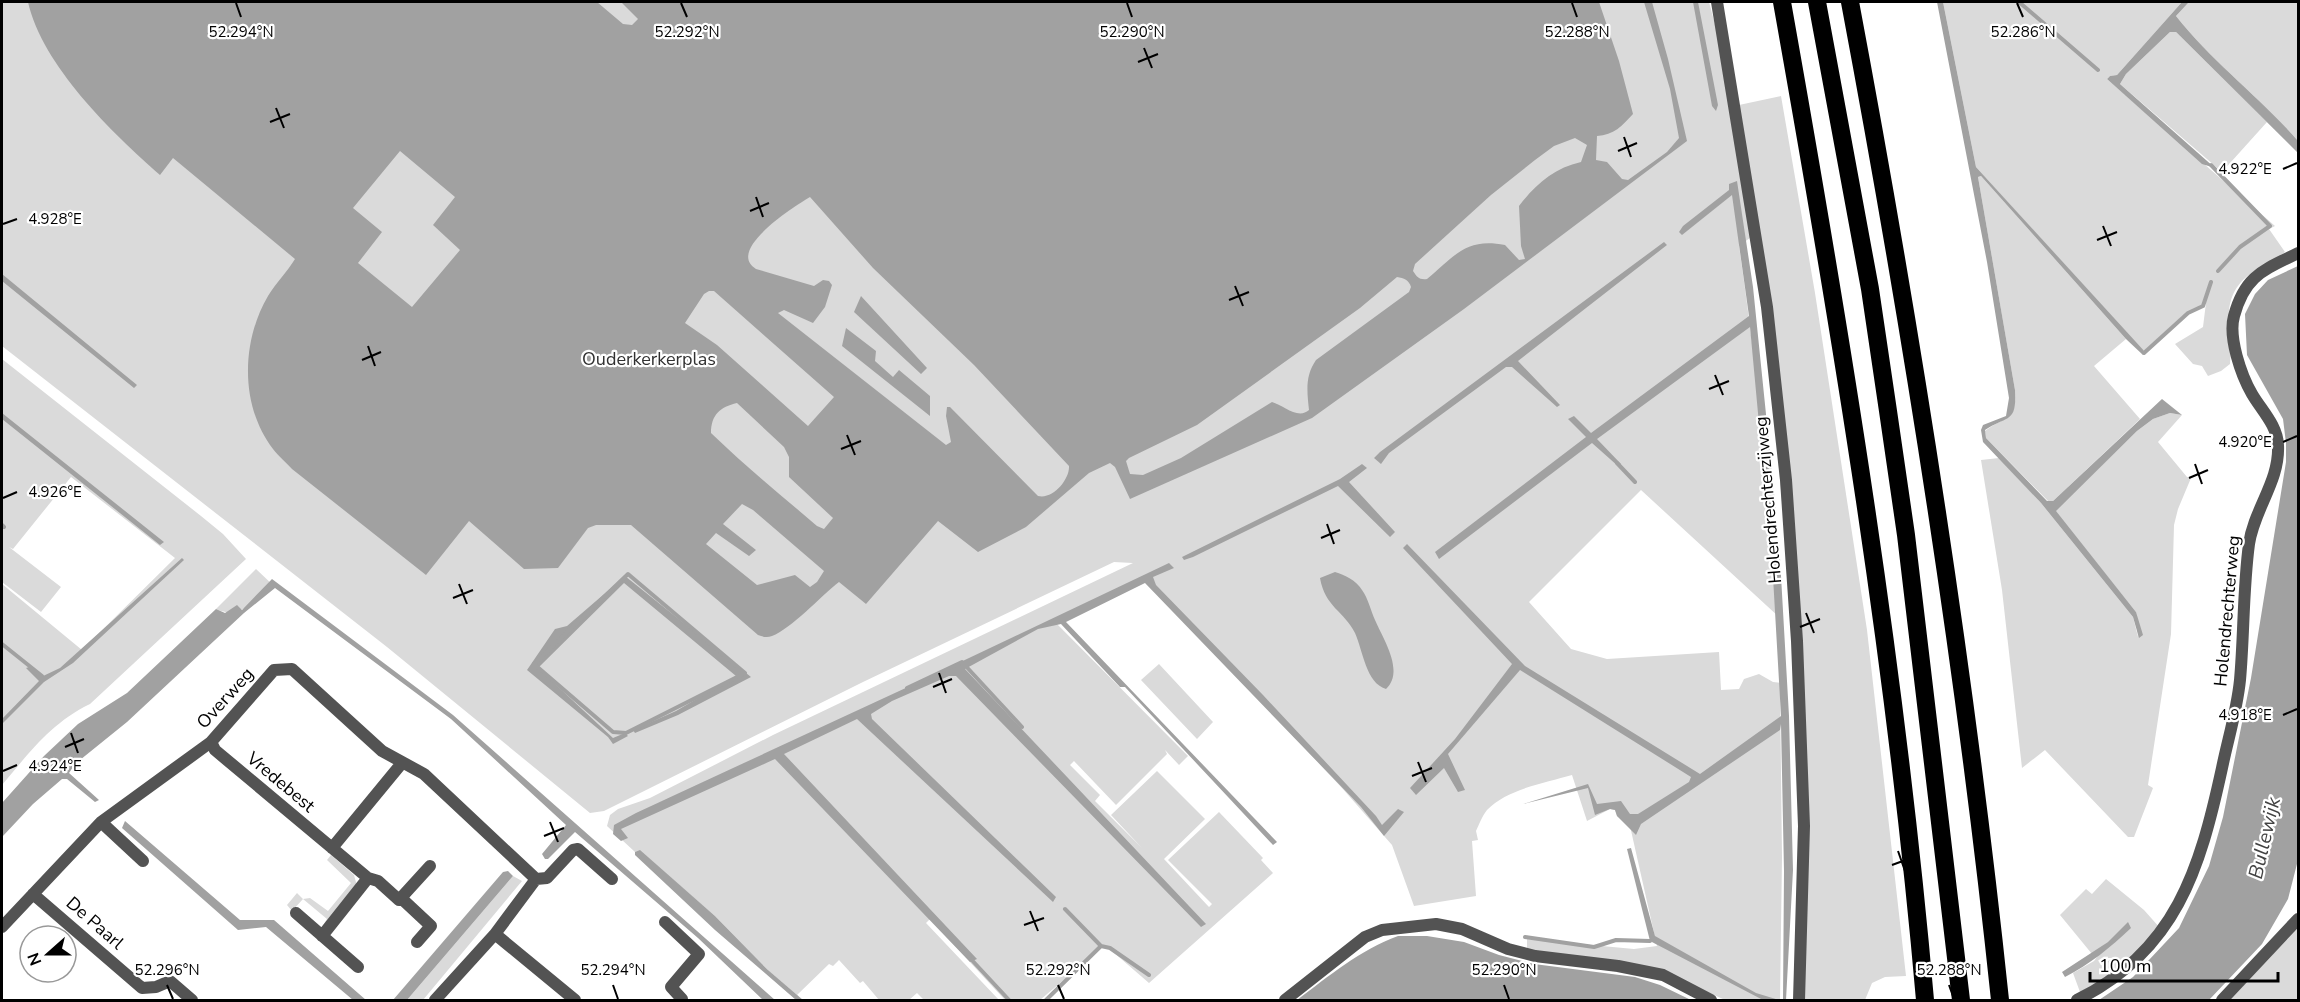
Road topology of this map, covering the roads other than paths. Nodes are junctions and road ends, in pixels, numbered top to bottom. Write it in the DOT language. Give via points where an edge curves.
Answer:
graph roads {
  1 [pos="1717,2"];
  2 [pos="1782,2"];
  3 [pos="1817,2"];
  4 [pos="1850,2"];
  5 [pos="2298,253"];
  6 [pos="211,742"];
  7 [pos="402,764"];
  8 [pos="102,822"];
  9 [pos="332,848"];
  10 [pos="143,861"];
  11 [pos="430,866"];
  12 [pos="368,878"];
  13 [pos="536,879"];
  14 [pos="612,879"];
  15 [pos="33,894"];
  16 [pos="400,898"];
  17 [pos="296,913"];
  18 [pos="2298,919"];
  19 [pos="665,922"];
  20 [pos="2,927"];
  21 [pos="495,934"];
  22 [pos="322,936"];
  23 [pos="417,942"];
  24 [pos="358,967"];
  25 [pos="1960,996"];
  26 [pos="192,1000"];
  27 [pos="435,1000"];
  28 [pos="575,1000"];
  29 [pos="682,1000"];
  30 [pos="1285,1000"];
  31 [pos="1711,1000"];
  32 [pos="1799,1000"];
  33 [pos="1925,1000"];
  34 [pos="2000,1000"];
  35 [pos="2078,1000"];
  36 [pos="2222,1000"];
  1 -- 32 [label="street, Holendrechterzijweg" via="1767,307 1786,480 1804,826"];
  2 -- 33 [label="highway" via="1875,566 1912,854"];
  3 -- 25 [label="highway" via="1890,422"];
  4 -- 34 [label="highway" via="1948,579"];
  5 -- 35 [label="street, Holendrechterweg" via="2258,273 2242,294 2233,318 2241,372 2274,427 2277,469 2252,527 2238,693 2200,851 2184,897 2161,932 2113,981"];
  6 -- 7 [label="street, Overweg" via="274,670 292,669 382,751"];
  6 -- 8 [label="street, Overweg"];
  6 -- 9 [label="street, Vredebest"];
  7 -- 9 [label="street"];
  7 -- 13 [label="street, Overweg" via="424,774"];
  8 -- 10 [label="street"];
  8 -- 15 [label="street, Overweg"];
  9 -- 12 [label="street, Vredebest"];
  11 -- 16 [label="street"];
  12 -- 16 [label="street, Vredebest"];
  12 -- 22 [label="street"];
  13 -- 14 [label="street" via="546,878 578,849"];
  13 -- 21 [label="street"];
  15 -- 20 [label="street, Overweg"];
  15 -- 26 [label="street, De Paarl" via="142,988 170,981"];
  16 -- 23 [label="street, Vredebest" via="431,926"];
  17 -- 22 [label="street"];
  18 -- 36 [label="street"];
  19 -- 29 [label="street" via="699,954 671,987"];
  21 -- 27 [label="street"];
  21 -- 28 [label="street"];
  22 -- 24 [label="street"];
  30 -- 31 [label="street" via="1365,938 1382,930 1436,924 1462,929 1534,956 1663,975"];
}
